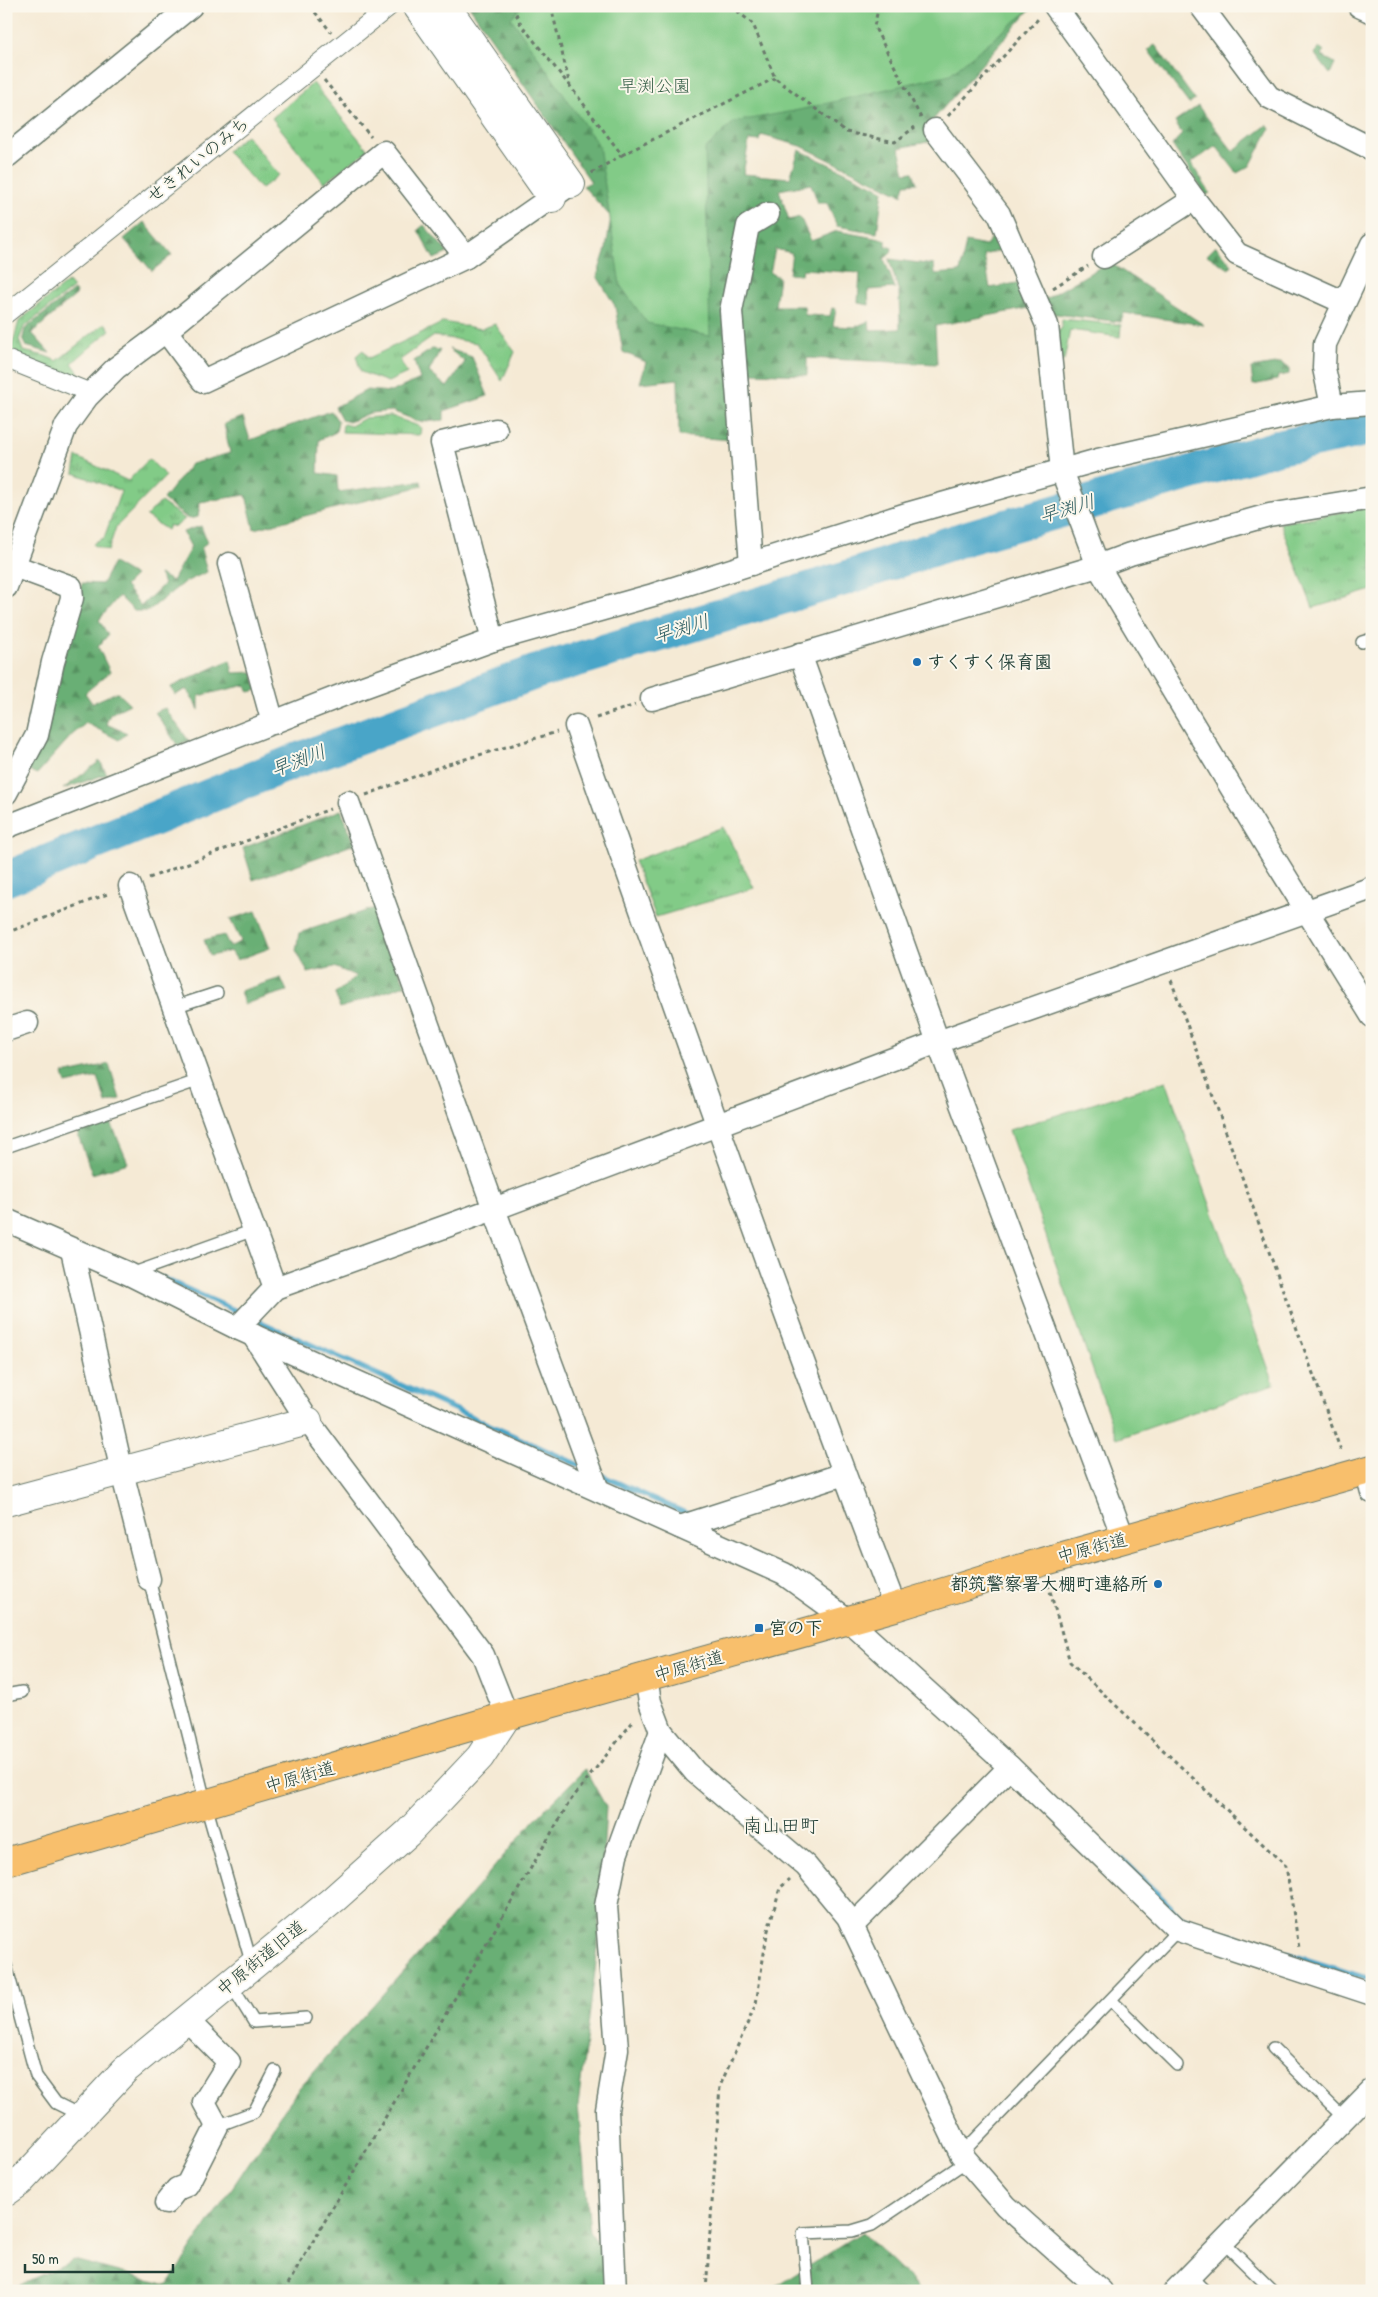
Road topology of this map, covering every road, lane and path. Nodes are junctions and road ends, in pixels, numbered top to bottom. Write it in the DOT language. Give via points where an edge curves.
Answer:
graph roads {
  1 [pos="191,6"];
  2 [pos="310,6"];
  3 [pos="417,6"];
  4 [pos="446,6"];
  5 [pos="513,6"];
  6 [pos="551,6"];
  7 [pos="731,6"];
  8 [pos="879,6"];
  9 [pos="1201,6"];
  10 [pos="1359,6"];
  11 [pos="389,7"];
  12 [pos="1049,10"];
  13 [pos="1372,12"];
  14 [pos="327,36"];
  15 [pos="775,78"];
  16 [pos="324,79"];
  17 [pos="571,88"];
  18 [pos="935,130"];
  19 [pos="1372,149"];
  20 [pos="384,152"];
  21 [pos="622,156"];
  22 [pos="6,157"];
  23 [pos="569,186"];
  24 [pos="1194,199"];
  25 [pos="768,214"];
  26 [pos="1372,244"];
  27 [pos="466,257"];
  28 [pos="1104,257"];
  29 [pos="1036,300"];
  30 [pos="1343,302"];
  31 [pos="6,314"];
  32 [pos="166,331"];
  33 [pos="6,359"];
  34 [pos="91,393"];
  35 [pos="1372,403"];
  36 [pos="1332,406"];
  37 [pos="496,430"];
  38 [pos="1062,471"];
  39 [pos="1372,498"];
  40 [pos="229,564"];
  41 [pos="751,564"];
  42 [pos="14,566"];
  43 [pos="1098,566"];
  44 [pos="6,587"];
  45 [pos="494,640"];
  46 [pos="800,654"];
  47 [pos="652,699"];
  48 [pos="273,723"];
  49 [pos="576,726"];
  50 [pos="6,793"];
  51 [pos="348,802"];
  52 [pos="6,827"];
  53 [pos="130,886"];
  54 [pos="1372,888"];
  55 [pos="1308,912"];
  56 [pos="1164,961"];
  57 [pos="217,993"];
  58 [pos="174,1007"];
  59 [pos="1372,1016"];
  60 [pos="938,1042"];
  61 [pos="200,1080"];
  62 [pos="717,1125"];
  63 [pos="6,1147"];
  64 [pos="494,1209"];
  65 [pos="6,1220"];
  66 [pos="254,1230"];
  67 [pos="72,1250"];
  68 [pos="130,1274"];
  69 [pos="275,1288"];
  70 [pos="243,1330"];
  71 [pos="308,1421"];
  72 [pos="122,1472"];
  73 [pos="844,1474"];
  74 [pos="1365,1477"];
  75 [pos="598,1488"];
  76 [pos="6,1502"];
  77 [pos="680,1527"];
  78 [pos="1124,1540"];
  79 [pos="1042,1562"];
  80 [pos="149,1579"];
  81 [pos="894,1607"];
  82 [pos="848,1620"];
  83 [pos="648,1690"];
  84 [pos="22,1692"];
  85 [pos="6,1695"];
  86 [pos="507,1716"];
  87 [pos="662,1731"];
  88 [pos="1010,1767"];
  89 [pos="206,1805"];
  90 [pos="6,1862"];
  91 [pos="806,1866"];
  92 [pos="853,1925"];
  93 [pos="1178,1930"];
  94 [pos="1298,1943"];
  95 [pos="6,1965"];
  96 [pos="252,1965"];
  97 [pos="230,1983"];
  98 [pos="1372,1994"];
  99 [pos="1110,2000"];
  100 [pos="306,2018"];
  101 [pos="187,2020"];
  102 [pos="1273,2048"];
  103 [pos="1177,2065"];
  104 [pos="276,2071"];
  105 [pos="1369,2099"];
  106 [pos="83,2117"];
  107 [pos="1344,2118"];
  108 [pos="217,2126"];
  109 [pos="964,2157"];
  110 [pos="6,2192"];
  111 [pos="166,2203"];
  112 [pos="1224,2243"];
  113 [pos="1190,2286"];
  114 [pos="284,2291"];
  115 [pos="615,2291"];
  116 [pos="706,2291"];
  117 [pos="808,2291"];
  118 [pos="1101,2291"];
  119 [pos="1273,2291"];
  1 -- 22 [label="street"];
  2 -- 14 [label="path" via="331,32"];
  3 -- 23 [label="street"];
  4 -- 23 [label="street"];
  5 -- 17 [label="path" via="520,23"];
  6 -- 17 [label="path"];
  7 -- 15 [label="path" via="753,24"];
  8 -- 15 [label="path" via="874,26 923,121 895,142 846,132"];
  9 -- 19 [label="street" via="1269,97"];
  10 -- 13 [label="street"];
  11 -- 31 [label="street, せきれいのみち"];
  12 -- 18 [label="path"];
  12 -- 24 [label="street"];
  15 -- 21 [label="path"];
  16 -- 20 [label="path"];
  17 -- 21 [label="path"];
  18 -- 29 [label="street" via="999,214"];
  20 -- 27 [label="street"];
  20 -- 32 [label="street"];
  21 -- 23 [label="path"];
  23 -- 27 [label="street"];
  24 -- 28 [label="street"];
  24 -- 30 [label="street" via="1237,254"];
  25 -- 41 [label="street" via="748,226 731,311"];
  26 -- 30 [label="street"];
  27 -- 32 [label="street" via="202,381"];
  28 -- 29 [label="path"];
  29 -- 38 [label="street" via="1047,325"];
  30 -- 36 [label="street" via="1325,344 1324,368"];
  32 -- 34 [label="street" via="116,368"];
  33 -- 34 [label="street"];
  34 -- 42 [label="street" via="66,426"];
  35 -- 36 [label="street"];
  36 -- 38 [label="street"];
  37 -- 45 [label="street" via="442,443"];
  38 -- 41 [label="street" via="910,513"];
  38 -- 43 [label="street"];
  39 -- 43 [label="street" via="1269,515"];
  40 -- 48 [label="street"];
  41 -- 45 [label="street"];
  42 -- 44 [label="street"];
  42 -- 50 [label="street" via="71,587 72,598 37,734"];
  43 -- 46 [label="street"];
  43 -- 55 [label="street"];
  45 -- 48 [label="street"];
  46 -- 47 [label="street"];
  46 -- 60 [label="street"];
  48 -- 52 [label="street"];
  49 -- 62 [label="street"];
  51 -- 64 [label="street"];
  53 -- 58 [label="street"];
  54 -- 55 [label="street"];
  55 -- 56 [label="street"];
  55 -- 59 [label="street"];
  56 -- 60 [label="street"];
  56 -- 74 [label="path"];
  57 -- 58 [label="lane"];
  58 -- 61 [label="street"];
  60 -- 62 [label="street"];
  60 -- 78 [label="street"];
  61 -- 63 [label="lane"];
  61 -- 66 [label="street"];
  62 -- 64 [label="street"];
  62 -- 73 [label="street"];
  64 -- 69 [label="street"];
  64 -- 75 [label="street"];
  65 -- 67 [label="street"];
  66 -- 68 [label="lane"];
  66 -- 69 [label="street"];
  67 -- 68 [label="street"];
  67 -- 72 [label="street"];
  68 -- 70 [label="street"];
  69 -- 70 [label="street" via="258,1306"];
  70 -- 71 [label="street"];
  70 -- 75 [label="street"];
  71 -- 72 [label="street"];
  71 -- 86 [label="street" via="483,1655"];
  72 -- 76 [label="street"];
  72 -- 80 [label="street"];
  73 -- 77 [label="street"];
  73 -- 81 [label="street"];
  74 -- 78 [label="main road, 中原街道"];
  75 -- 77 [label="street"];
  77 -- 82 [label="street" via="784,1574"];
  78 -- 79 [label="main road, 中原街道"];
  79 -- 81 [label="main road, 中原街道"];
  79 -- 94 [label="path" via="1070,1662 1286,1866"];
  80 -- 89 [label="lane"];
  81 -- 82 [label="main road, 中原街道"];
  82 -- 83 [label="main road, 中原街道"];
  82 -- 88 [label="street"];
  83 -- 86 [label="main road, 中原街道"];
  83 -- 87 [label="street"];
  83 -- 114 [label="path" via="570,1801"];
  84 -- 85 [label="lane"];
  86 -- 89 [label="main road, 中原街道"];
  86 -- 96 [label="street, 中原街道旧道" via="480,1757 408,1833 334,1899"];
  87 -- 91 [label="street" via="695,1772"];
  87 -- 115 [label="street" via="616,1855 606,1906 617,2050 608,2110"];
  88 -- 92 [label="street"];
  88 -- 93 [label="street"];
  89 -- 90 [label="main road, 中原街道"];
  89 -- 96 [label="lane"];
  91 -- 92 [label="street"];
  91 -- 116 [label="path" via="780,1888 767,1934 756,2004 720,2086"];
  92 -- 109 [label="street"];
  93 -- 98 [label="street"];
  93 -- 99 [label="lane"];
  95 -- 106 [label="lane" via="36,2076 56,2103"];
  96 -- 97 [label="street, 中原街道旧道"];
  97 -- 100 [label="lane" via="254,2022"];
  97 -- 101 [label="street, 中原街道旧道"];
  99 -- 103 [label="lane"];
  99 -- 109 [label="lane"];
  101 -- 106 [label="street, 中原街道旧道" via="125,2070"];
  101 -- 108 [label="street" via="229,2062 204,2102"];
  102 -- 107 [label="lane"];
  104 -- 108 [label="lane" via="254,2112"];
  105 -- 107 [label="street"];
  106 -- 110 [label="street, 中原街道旧道" via="20,2182"];
  107 -- 112 [label="street"];
  108 -- 111 [label="street" via="187,2185 177,2188"];
  109 -- 117 [label="lane" via="872,2225 852,2230 803,2233"];
  109 -- 118 [label="street" via="1006,2206"];
  112 -- 113 [label="street"];
  112 -- 119 [label="lane"];
}
